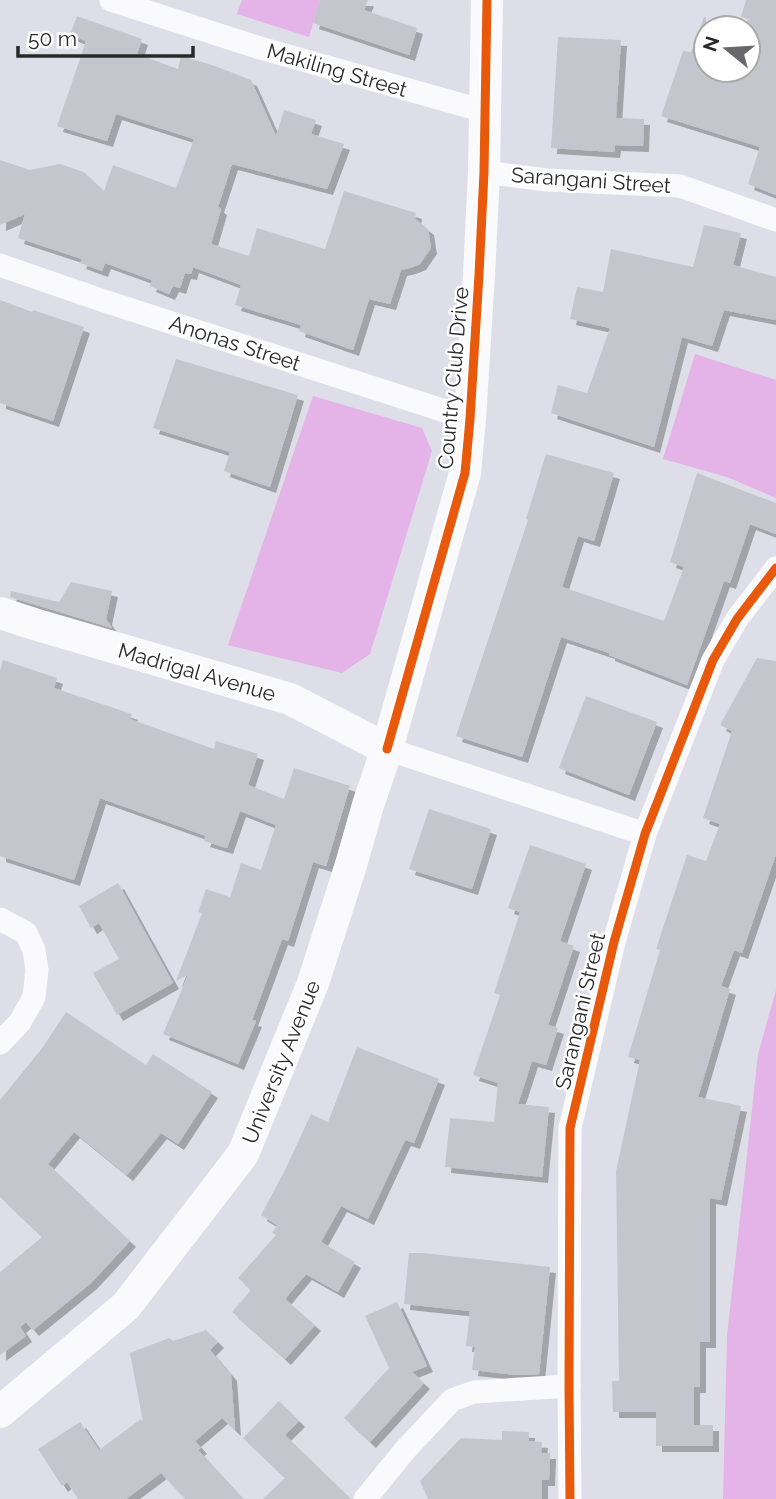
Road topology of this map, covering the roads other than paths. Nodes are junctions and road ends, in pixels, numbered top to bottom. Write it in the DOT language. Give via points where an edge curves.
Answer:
graph roads {
  1 [pos="111,0"];
  2 [pos="487,0"];
  3 [pos="484,111"];
  4 [pos="484,172"];
  5 [pos="776,220"];
  6 [pos="0,265"];
  7 [pos="470,419"];
  8 [pos="776,568"];
  9 [pos="0,613"];
  10 [pos="387,749"];
  11 [pos="645,834"];
  12 [pos="0,919"];
  13 [pos="0,1043"];
  14 [pos="569,1386"];
  15 [pos="0,1412"];
  16 [pos="365,1499"];
  17 [pos="570,1499"];
  1 -- 3 [label="street, Makiling Street" via="260,48"];
  2 -- 3 [label="street, Country Club Drive"];
  3 -- 4 [label="street, Country Club Drive"];
  4 -- 5 [label="street, Sarangani Street" via="680,186"];
  4 -- 7 [label="street, Country Club Drive"];
  6 -- 7 [label="street, Anonas Street"];
  7 -- 10 [label="street, Country Club Drive" via="465,473"];
  8 -- 11 [label="street, Sarangani Street" via="713,660"];
  9 -- 10 [label="street, Madrigal Avenue" via="290,699"];
  10 -- 11 [label="street"];
  10 -- 15 [label="street, University Avenue" via="313,983 243,1154 127,1307"];
  11 -- 14 [label="street, Sarangani Street" via="570,1128"];
  12 -- 13 [label="street" via="26,933 37,970 34,997 20,1022"];
  14 -- 16 [label="street" via="474,1392 452,1400"];
  14 -- 17 [label="street, Sarangani Street"];
}
